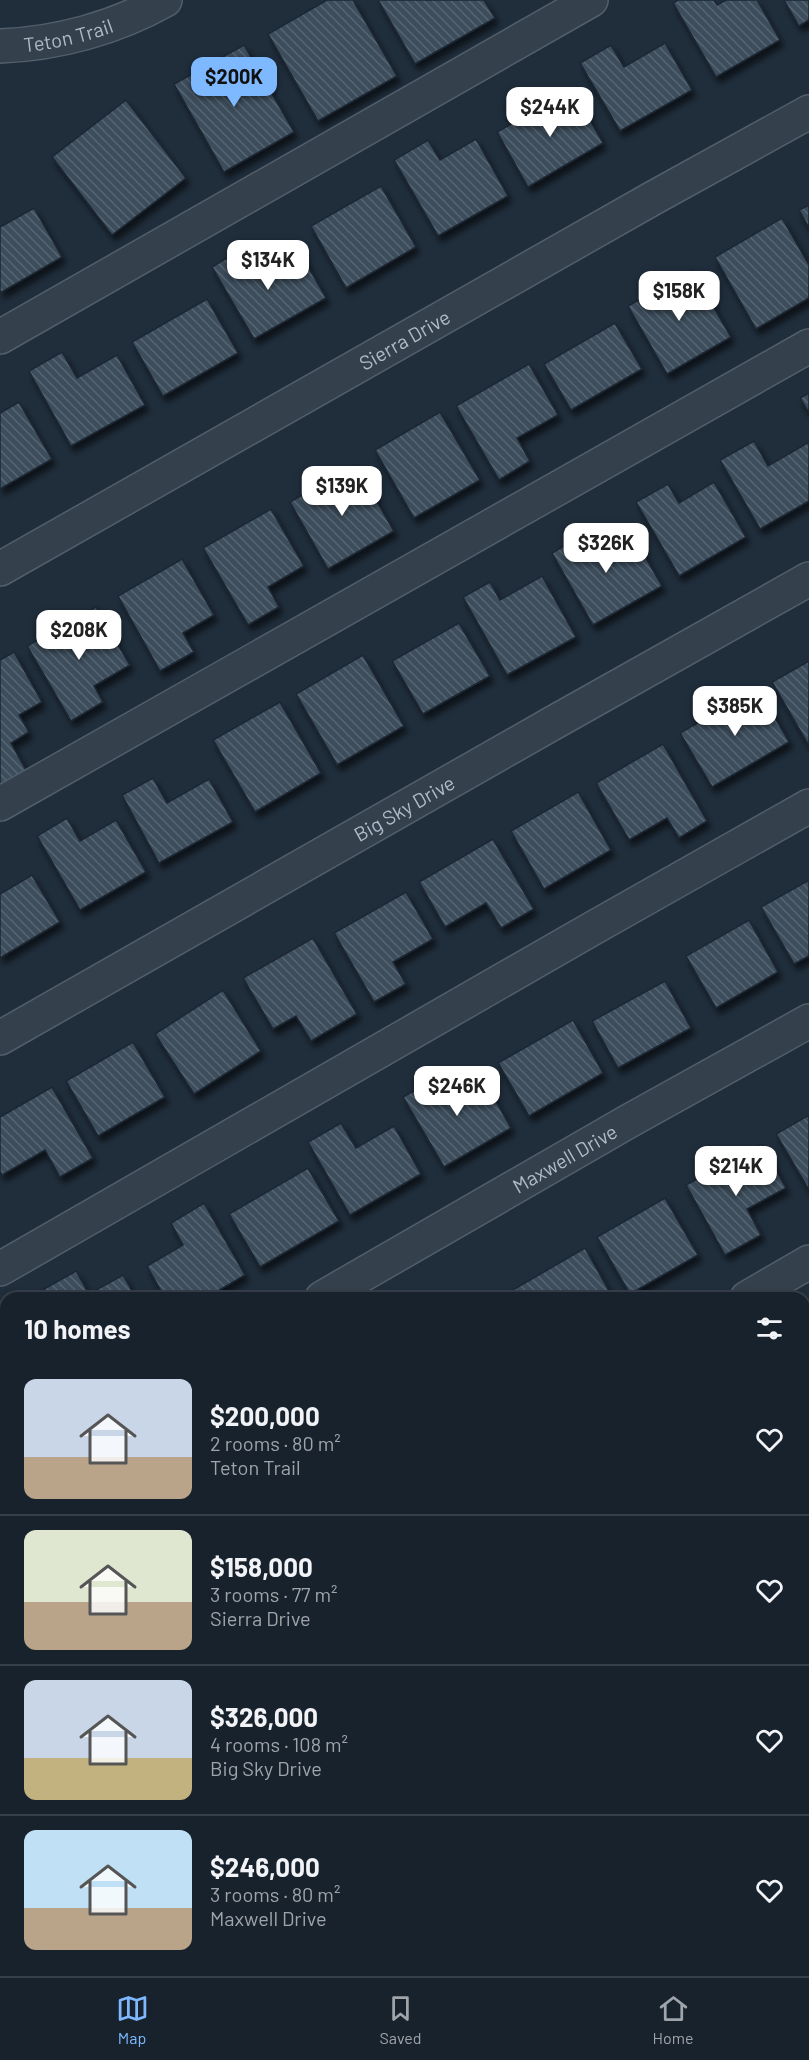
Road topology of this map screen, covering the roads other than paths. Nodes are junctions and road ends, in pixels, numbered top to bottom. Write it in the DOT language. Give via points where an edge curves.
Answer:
graph roads {
  1 [pos="165,0"];
  2 [pos="591,0"];
  3 [pos="0,46"];
  4 [pos="809,112"];
  5 [pos="0,337"];
  6 [pos="809,346"];
  7 [pos="0,569"];
  8 [pos="809,579"];
  9 [pos="0,804"];
  10 [pos="809,806"];
  11 [pos="809,1022"];
  12 [pos="0,1038"];
  13 [pos="809,1262"];
  14 [pos="0,1269"];
  15 [pos="332,1292"];
  16 [pos="757,1292"];
  1 -- 3 [label="street, Teton Trail" via="90,32 35,45"];
  2 -- 5 [label="street"];
  4 -- 7 [label="street, Sierra Drive"];
  6 -- 9 [label="street"];
  8 -- 12 [label="street, Big Sky Drive"];
  10 -- 14 [label="street"];
  11 -- 15 [label="street, Maxwell Drive"];
  13 -- 16 [label="street"];
}
